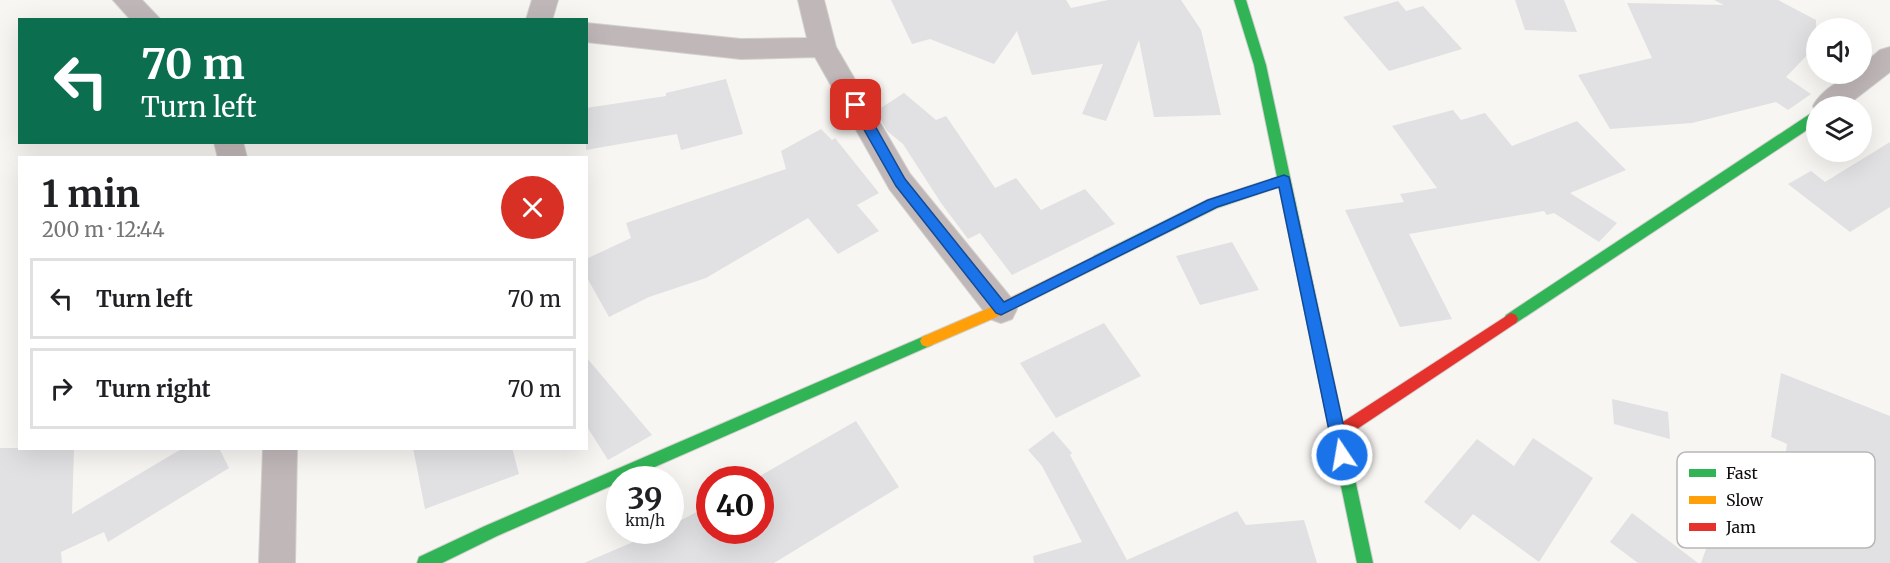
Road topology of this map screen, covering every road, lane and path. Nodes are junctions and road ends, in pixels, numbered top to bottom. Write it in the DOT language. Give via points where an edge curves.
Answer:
graph roads {
  1 [pos="126,0"];
  2 [pos="545,0"];
  3 [pos="811,0"];
  4 [pos="1240,0"];
  5 [pos="146,18"];
  6 [pos="540,18"];
  7 [pos="588,32"];
  8 [pos="823,47"];
  9 [pos="1890,57"];
  10 [pos="1840,96"];
  11 [pos="1806,124"];
  12 [pos="1284,180"];
  13 [pos="1001,309"];
  14 [pos="1337,434"];
  15 [pos="280,450"];
  16 [pos="277,563"];
  17 [pos="425,563"];
  18 [pos="1365,563"];
  1 -- 5 [label="street"];
  2 -- 6 [label="street"];
  3 -- 8 [label="street"];
  4 -- 12 [label="street" via="1260,65"];
  7 -- 8 [label="street" via="741,49"];
  8 -- 13 [label="street" via="900,182"];
  9 -- 10 [label="street"];
  11 -- 14 [label="street"];
  12 -- 13 [label="street" via="1212,204"];
  12 -- 14 [label="street"];
  13 -- 17 [label="street"];
  14 -- 18 [label="street"];
  15 -- 16 [label="street"];
}
